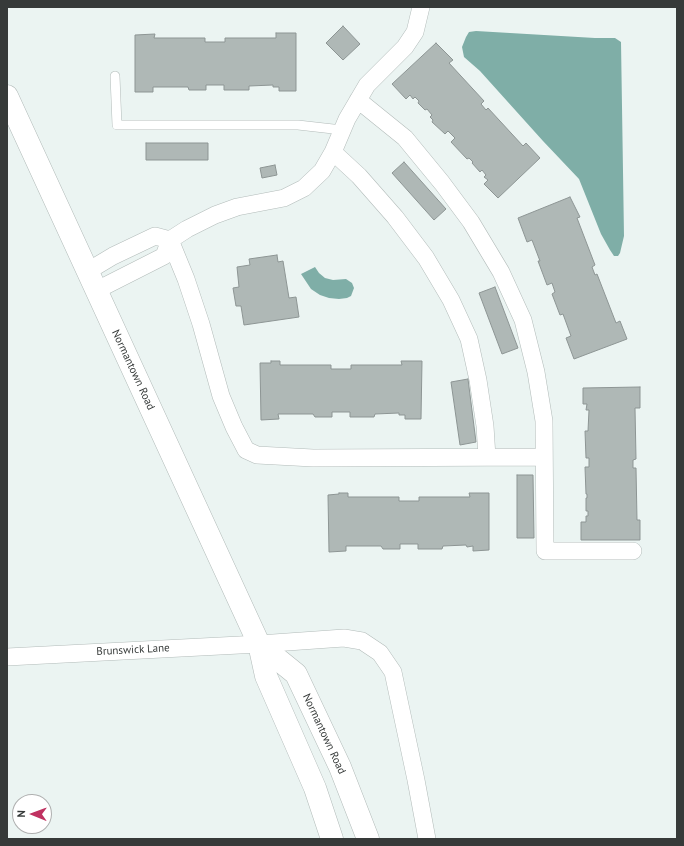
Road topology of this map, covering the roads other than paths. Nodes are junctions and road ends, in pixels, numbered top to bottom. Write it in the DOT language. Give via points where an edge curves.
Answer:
graph roads {
  1 [pos="421,7"];
  2 [pos="116,76"];
  3 [pos="7,96"];
  4 [pos="358,100"];
  5 [pos="342,130"];
  6 [pos="333,152"];
  7 [pos="170,240"];
  8 [pos="93,281"];
  9 [pos="544,457"];
  10 [pos="487,458"];
  11 [pos="633,551"];
  12 [pos="259,644"];
  13 [pos="7,657"];
  14 [pos="332,839"];
  15 [pos="368,839"];
  16 [pos="427,839"];
  1 -- 4 [label="street" via="415,32 405,47 367,85"];
  2 -- 5 [label="lane" via="117,125 298,125"];
  3 -- 8 [label="street, Normantown Road"];
  4 -- 5 [label="street"];
  4 -- 9 [label="street" via="405,138 471,222 501,272 523,320 536,372 544,421"];
  5 -- 6 [label="street"];
  6 -- 7 [label="street" via="322,171 304,188 284,198 237,207 215,215"];
  6 -- 10 [label="street" via="360,176 395,217 426,258 451,300 469,339 485,426"];
  7 -- 8 [label="street" via="164,256"];
  7 -- 8 [label="street" via="155,236 113,256"];
  7 -- 10 [label="street" via="201,324 221,396 246,450 257,455 313,458"];
  8 -- 12 [label="street, Normantown Road"];
  9 -- 10 [label="street"];
  9 -- 11 [label="street" via="545,551"];
  12 -- 13 [label="street, Brunswick Lane"];
  12 -- 14 [label="street, Normantown Road" via="266,676 316,788"];
  12 -- 15 [label="street, Normantown Road" via="296,674 340,767"];
  12 -- 16 [label="street, Brunswick Lane" via="344,638 362,641 380,652 393,672"];
}
